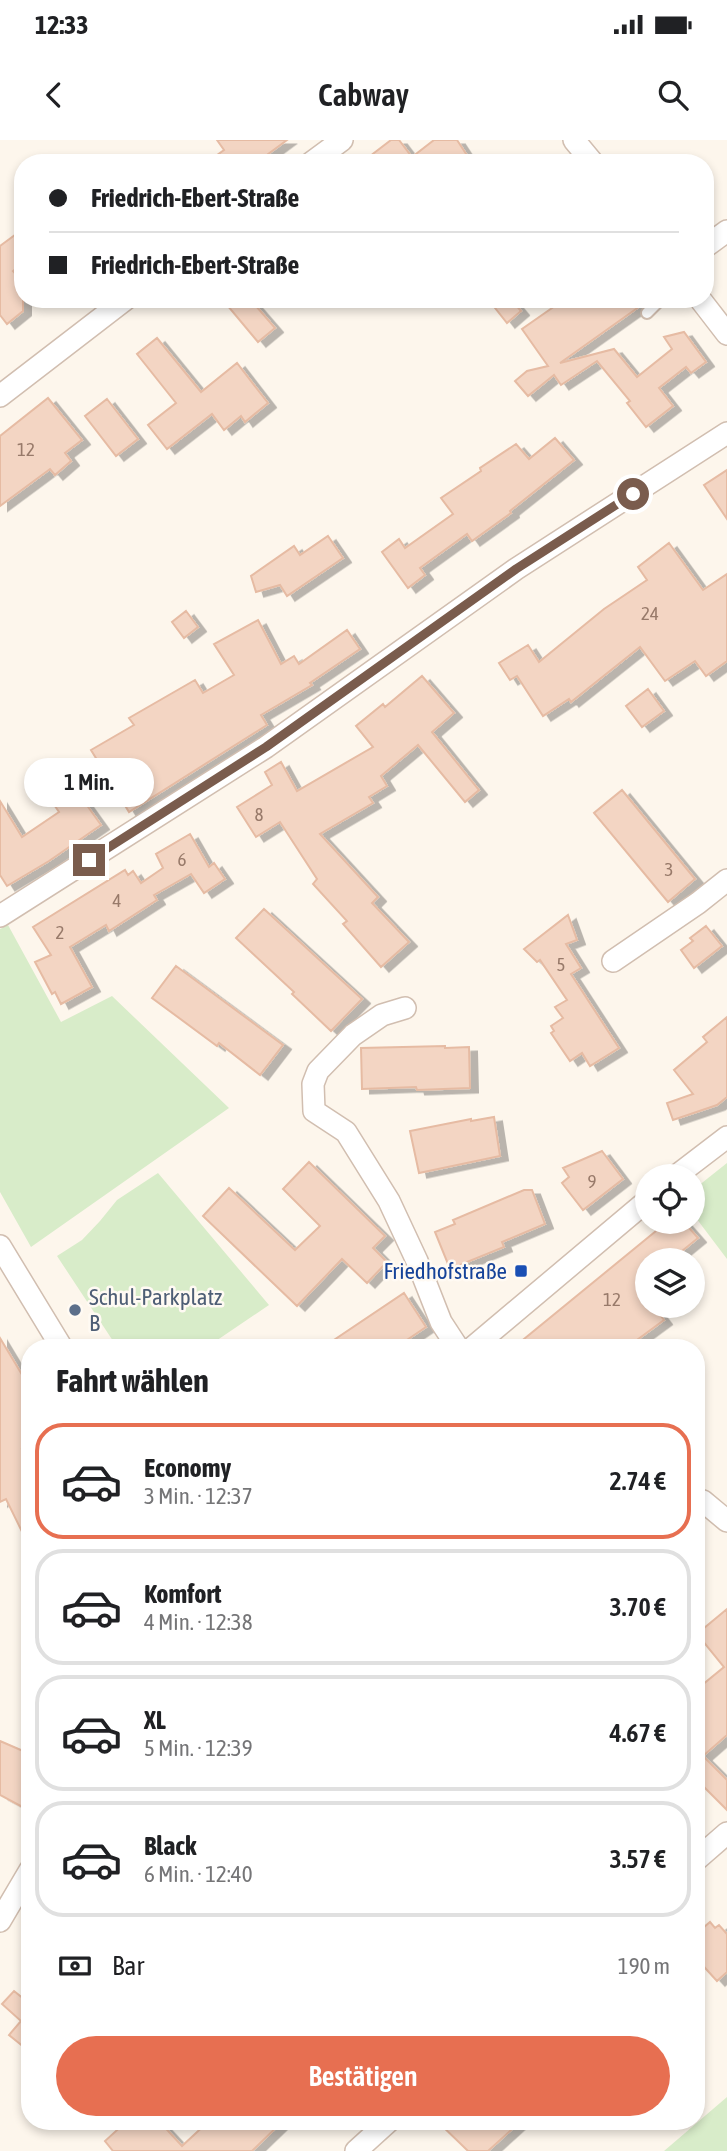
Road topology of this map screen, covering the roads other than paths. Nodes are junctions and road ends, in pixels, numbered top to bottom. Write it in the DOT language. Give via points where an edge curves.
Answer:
graph roads {
  1 [pos="342,140"];
  2 [pos="574,140"];
  3 [pos="323,154"];
  4 [pos="586,154"];
  5 [pos="114,308"];
  6 [pos="652,308"];
  7 [pos="707,308"];
  8 [pos="647,313"];
  9 [pos="727,334"];
  10 [pos="0,396"];
  11 [pos="727,433"];
  12 [pos="727,880"];
  13 [pos="0,916"];
  14 [pos="613,961"];
  15 [pos="405,1008"];
  16 [pos="727,1137"];
  17 [pos="692,1164"];
  18 [pos="635,1211"];
  19 [pos="2,1252"];
  20 [pos="56,1339"];
  21 [pos="452,1339"];
  22 [pos="483,1339"];
  23 [pos="705,1503"];
  24 [pos="727,1521"];
  25 [pos="727,1833"];
  26 [pos="705,1852"];
  27 [pos="21,1885"];
  28 [pos="0,1921"];
  29 [pos="378,2130"];
  30 [pos="356,2151"];
  1 -- 3 [label="street"];
  2 -- 4 [label="street"];
  5 -- 10 [label="street"];
  6 -- 8 [label="lane"];
  7 -- 9 [label="street"];
  11 -- 13 [label="street" via="516,569 266,747"];
  12 -- 14 [label="street"];
  15 -- 21 [label="street" via="382,1015 353,1035 318,1071 313,1084 314,1111 346,1132 389,1201"];
  16 -- 17 [label="street"];
  18 -- 22 [label="street"];
  19 -- 20 [label="street"];
  23 -- 24 [label="street"];
  25 -- 26 [label="street"];
  27 -- 28 [label="street"];
  29 -- 30 [label="street"];
}
